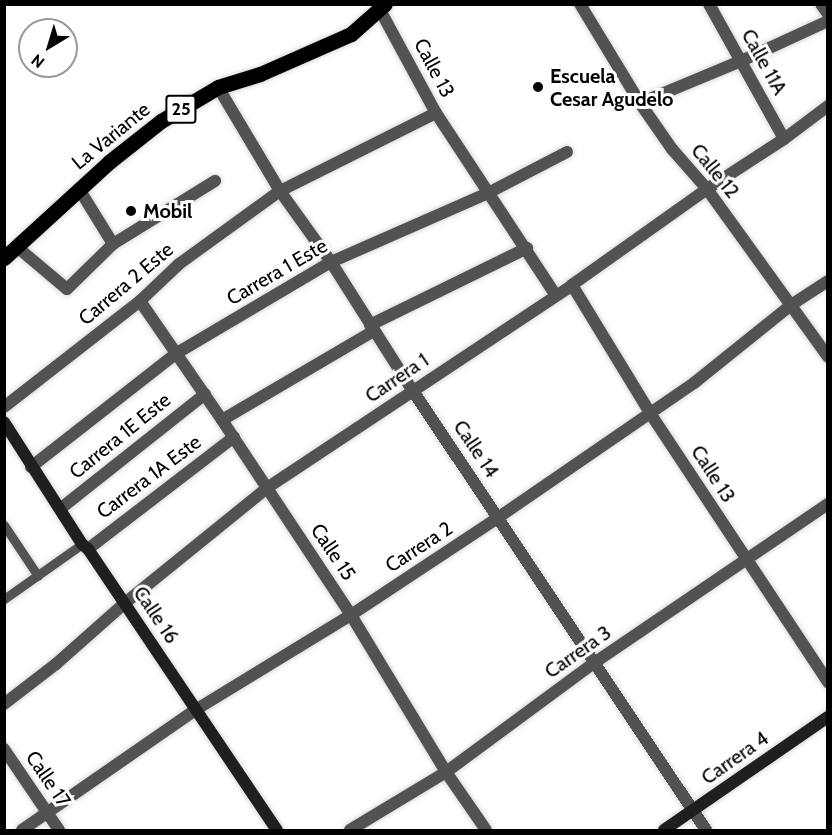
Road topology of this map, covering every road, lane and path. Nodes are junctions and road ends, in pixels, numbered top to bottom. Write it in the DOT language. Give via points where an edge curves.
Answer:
graph roads {
  1 [pos="580,4"];
  2 [pos="709,4"];
  3 [pos="821,4"];
  4 [pos="382,7"];
  5 [pos="828,14"];
  6 [pos="828,21"];
  7 [pos="741,62"];
  8 [pos="218,87"];
  9 [pos="640,103"];
  10 [pos="828,106"];
  11 [pos="436,113"];
  12 [pos="784,139"];
  13 [pos="567,152"];
  14 [pos="215,181"];
  15 [pos="79,189"];
  16 [pos="707,189"];
  17 [pos="280,191"];
  18 [pos="488,193"];
  19 [pos="113,244"];
  20 [pos="17,247"];
  21 [pos="527,248"];
  22 [pos="4,258"];
  23 [pos="331,262"];
  24 [pos="828,282"];
  25 [pos="572,285"];
  26 [pos="555,294"];
  27 [pos="140,301"];
  28 [pos="791,305"];
  29 [pos="372,328"];
  30 [pos="177,353"];
  31 [pos="828,357"];
  32 [pos="413,391"];
  33 [pos="205,393"];
  34 [pos="4,407"];
  35 [pos="650,413"];
  36 [pos="222,420"];
  37 [pos="4,422"];
  38 [pos="234,437"];
  39 [pos="31,467"];
  40 [pos="267,488"];
  41 [pos="828,504"];
  42 [pos="60,508"];
  43 [pos="499,517"];
  44 [pos="4,525"];
  45 [pos="85,546"];
  46 [pos="746,561"];
  47 [pos="38,576"];
  48 [pos="4,599"];
  49 [pos="124,603"];
  50 [pos="351,615"];
  51 [pos="594,663"];
  52 [pos="828,682"];
  53 [pos="4,704"];
  54 [pos="197,710"];
  55 [pos="828,717"];
  56 [pos="4,749"];
  57 [pos="446,772"];
  58 [pos="693,811"];
  59 [pos="47,813"];
  60 [pos="22,831"];
  61 [pos="59,831"];
  62 [pos="277,831"];
  63 [pos="350,831"];
  64 [pos="486,831"];
  65 [pos="663,831"];
  66 [pos="706,831"];
  1 -- 9 [label="street, Calle 12"];
  2 -- 7 [label="street, Calle 11A"];
  3 -- 5 [label="street"];
  4 -- 8 [label="main road, La Variante / 25" via="351,34 260,74"];
  4 -- 11 [label="street, Calle 13"];
  6 -- 7 [label="street"];
  7 -- 9 [label="street"];
  7 -- 12 [label="street, Calle 11A"];
  8 -- 15 [label="main road, La Variante / 25" via="161,121"];
  8 -- 17 [label="street, Calle 14"];
  9 -- 16 [label="street, Calle 12"];
  10 -- 12 [label="street, Carrera 1"];
  11 -- 17 [label="street, Carrera 2 Este"];
  11 -- 18 [label="street, Calle 13"];
  12 -- 16 [label="street, Carrera 1"];
  13 -- 18 [label="street, Carrera 1 Este"];
  14 -- 19 [label="street"];
  15 -- 19 [label="street"];
  15 -- 20 [label="main road, La Variante / 25"];
  16 -- 25 [label="street, Carrera 1"];
  16 -- 28 [label="street, Calle 12"];
  17 -- 23 [label="street, Calle 14"];
  17 -- 27 [label="street, Carrera 2 Este" via="179,264"];
  18 -- 21 [label="street, Calle 13"];
  18 -- 23 [label="street, Carrera 1 Este"];
  19 -- 20 [label="street" via="67,289"];
  20 -- 22 [label="main road, La Variante / 25"];
  21 -- 26 [label="street, Calle 13"];
  21 -- 29 [label="street"];
  23 -- 29 [label="street, Calle 14"];
  23 -- 30 [label="street, Carrera 1 Este"];
  24 -- 28 [label="street, Carrera 2"];
  25 -- 26 [label="street, Carrera 1"];
  25 -- 35 [label="street, Calle 13"];
  26 -- 32 [label="street, Carrera 1"];
  27 -- 30 [label="street, Calle 15"];
  27 -- 34 [label="street, Carrera 2 Este"];
  28 -- 31 [label="street, Calle 12"];
  28 -- 35 [label="street, Carrera 2"];
  29 -- 32 [label="street, Calle 14"];
  29 -- 36 [label="street"];
  30 -- 33 [label="street, Calle 15"];
  30 -- 39 [label="street, Carrera 1 Este"];
  32 -- 40 [label="street, Carrera 1"];
  32 -- 43 [label="street, Calle 14"];
  33 -- 36 [label="street, Calle 15"];
  33 -- 42 [label="street, Carrera 1E Este"];
  35 -- 43 [label="street, Carrera 2"];
  35 -- 46 [label="street, Calle 13"];
  36 -- 38 [label="street, Calle 15"];
  37 -- 39 [label="street, Calle 16"];
  38 -- 40 [label="street, Calle 15"];
  38 -- 45 [label="street, Carrera 1A Este"];
  39 -- 42 [label="street, Calle 16"];
  40 -- 49 [label="street, Carrera 1"];
  40 -- 50 [label="street, Calle 15"];
  41 -- 46 [label="street, Carrera 3"];
  42 -- 45 [label="street, Calle 16"];
  43 -- 50 [label="street, Carrera 2"];
  43 -- 51 [label="street, Calle 14"];
  44 -- 47 [label="lane"];
  45 -- 47 [label="lane"];
  45 -- 49 [label="street, Calle 16"];
  46 -- 51 [label="street, Carrera 3"];
  46 -- 52 [label="street, Calle 13"];
  47 -- 48 [label="lane"];
  49 -- 53 [label="street, Carrera 1"];
  49 -- 54 [label="street, Calle 16"];
  50 -- 54 [label="street, Carrera 2"];
  50 -- 57 [label="street, Calle 15"];
  51 -- 57 [label="street, Carrera 3"];
  51 -- 58 [label="street, Calle 14"];
  54 -- 59 [label="street, Carrera 2"];
  54 -- 62 [label="street, Calle 16"];
  55 -- 58 [label="street, Carrera 4"];
  56 -- 59 [label="street, Calle 17"];
  57 -- 63 [label="street, Carrera 3"];
  57 -- 64 [label="street, Calle 15"];
  58 -- 65 [label="street, Carrera 4"];
  58 -- 66 [label="street, Calle 14"];
  59 -- 60 [label="street, Carrera 2"];
  59 -- 61 [label="street, Calle 17"];
}
